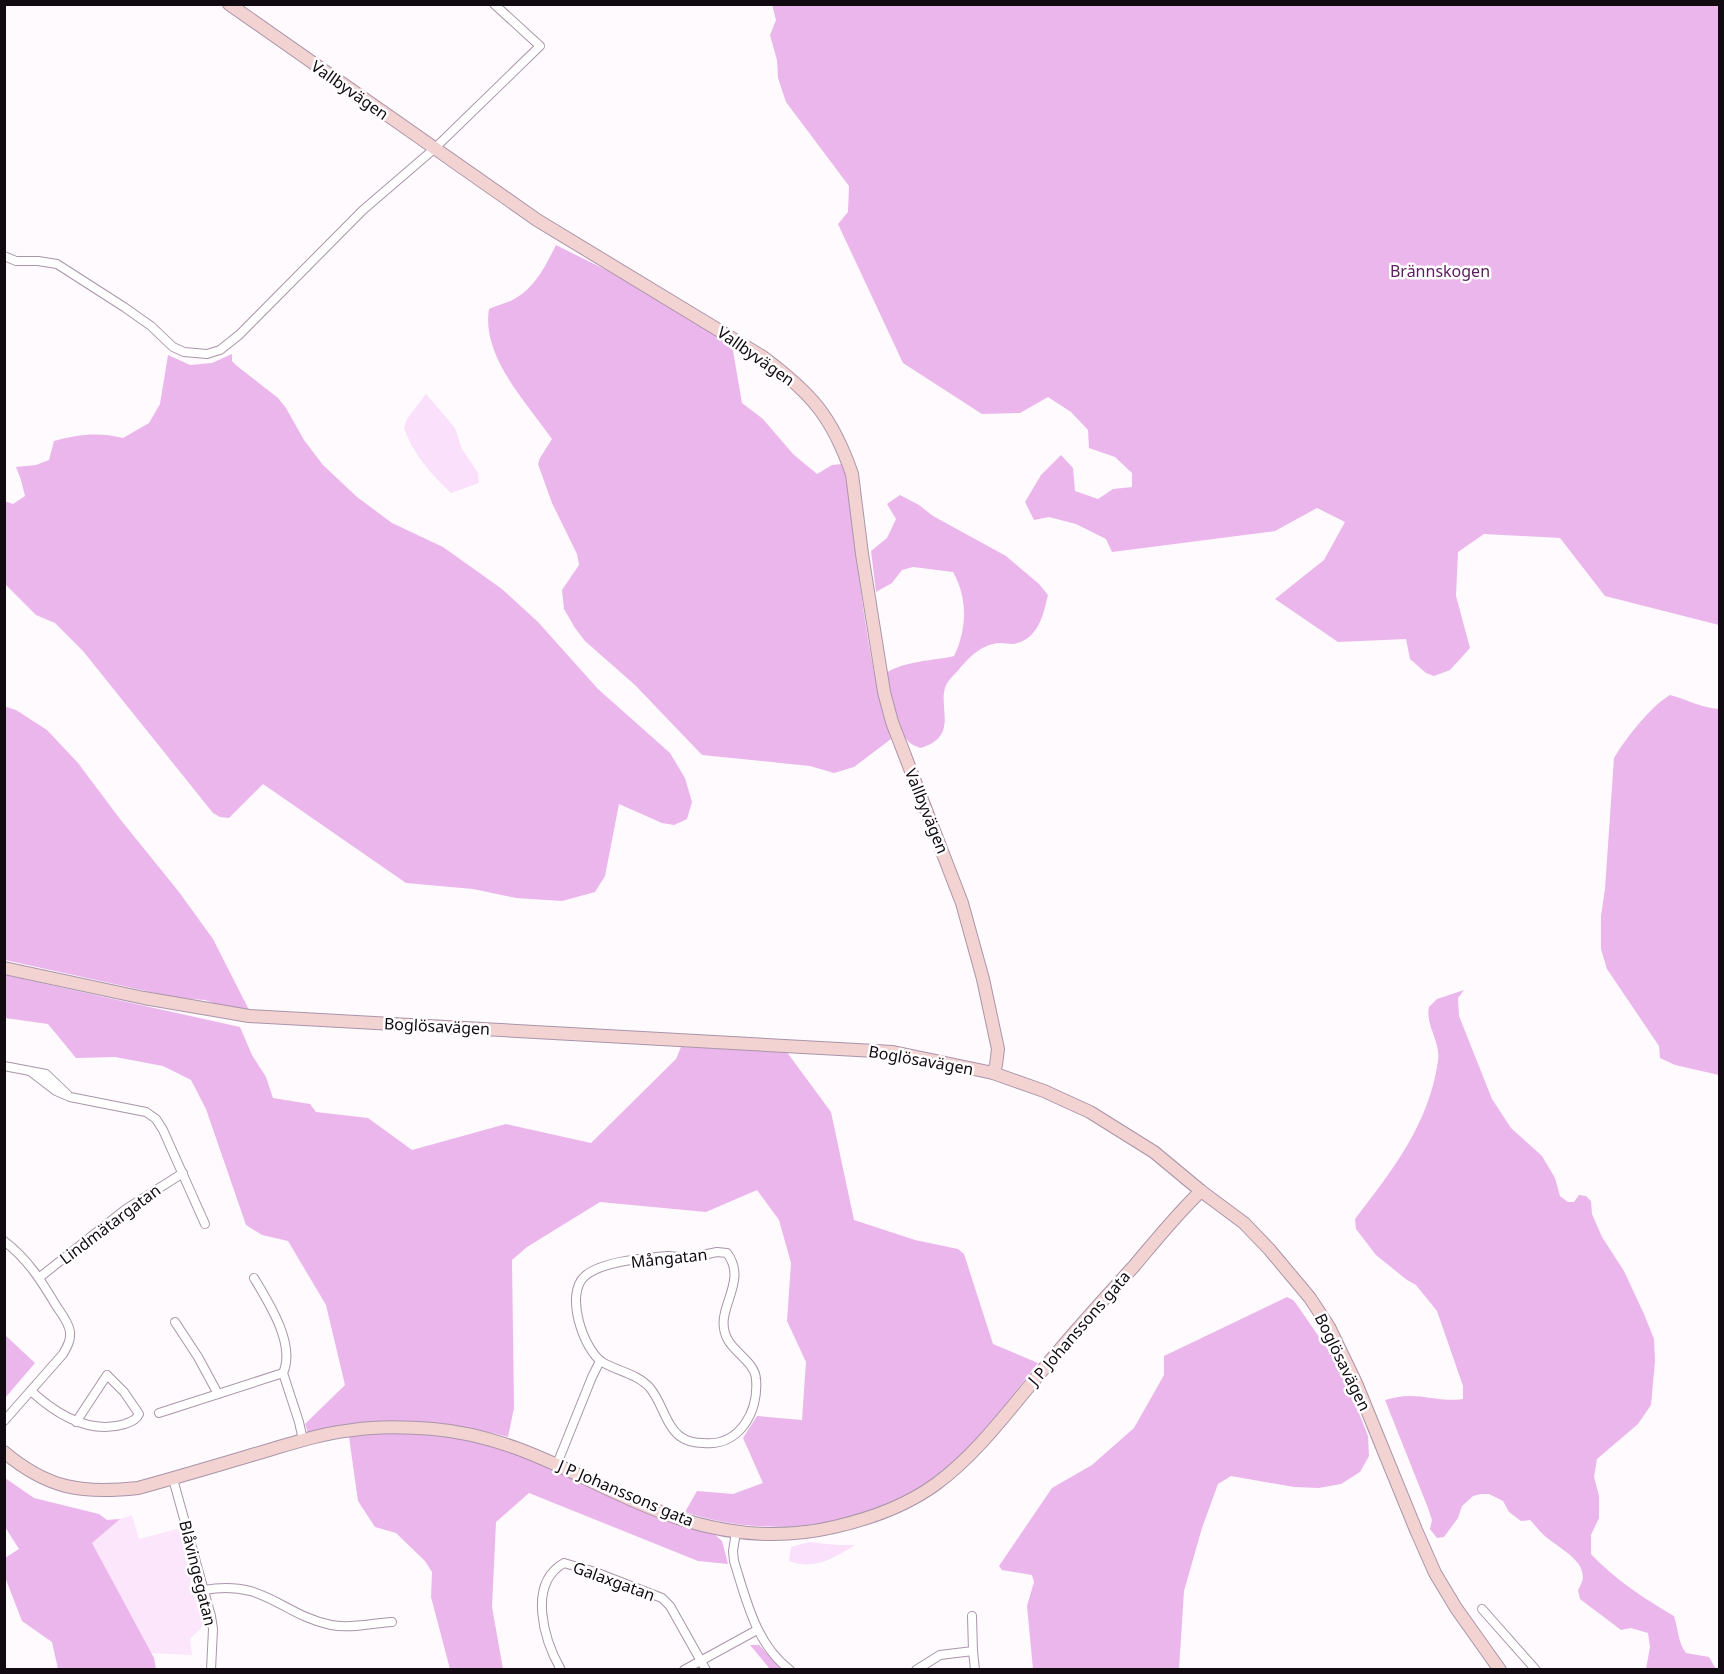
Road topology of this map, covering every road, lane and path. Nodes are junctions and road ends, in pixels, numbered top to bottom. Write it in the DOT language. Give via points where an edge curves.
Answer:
graph roads {
  1 [pos="229,4"];
  2 [pos="494,4"];
  3 [pos="434,149"];
  4 [pos="4,256"];
  5 [pos="4,968"];
  6 [pos="4,1066"];
  7 [pos="993,1073"];
  8 [pos="183,1173"];
  9 [pos="1201,1191"];
  10 [pos="205,1224"];
  11 [pos="4,1241"];
  12 [pos="39,1278"];
  13 [pos="255,1278"];
  14 [pos="175,1322"];
  15 [pos="600,1361"];
  16 [pos="283,1373"];
  17 [pos="31,1391"];
  18 [pos="218,1394"];
  19 [pos="159,1413"];
  20 [pos="4,1421"];
  21 [pos="76,1422"];
  22 [pos="303,1440"];
  23 [pos="4,1452"];
  24 [pos="557,1464"];
  25 [pos="173,1479"];
  26 [pos="736,1532"];
  27 [pos="204,1590"];
  28 [pos="1482,1609"];
  29 [pos="972,1616"];
  30 [pos="392,1622"];
  31 [pos="758,1630"];
  32 [pos="973,1651"];
  33 [pos="700,1659"];
  34 [pos="211,1670"];
  35 [pos="561,1670"];
  36 [pos="684,1670"];
  37 [pos="706,1670"];
  38 [pos="790,1670"];
  39 [pos="916,1670"];
  40 [pos="975,1670"];
  41 [pos="1500,1670"];
  42 [pos="1536,1670"];
  1 -- 3 [label="street, Vallbyvägen"];
  2 -- 3 [label="street" via="540,46"];
  3 -- 4 [label="street" via="363,210 220,351 184,352 57,264 16,261"];
  3 -- 7 [label="street, Vallbyvägen" via="537,220 763,357 795,381 830,423 852,474 892,723 963,903 983,979 998,1049"];
  5 -- 7 [label="street, Boglösavägen" via="249,1016 893,1052"];
  6 -- 8 [label="street" via="30,1071 70,1097 146,1112 164,1130"];
  7 -- 9 [label="street, Boglösavägen" via="1090,1112 1154,1152"];
  8 -- 10 [label="street"];
  8 -- 12 [label="street, Lindmätargatan" via="126,1209"];
  9 -- 26 [label="street, J P Johanssons gata" via="976,1449 934,1485 877,1515 840,1526 799,1534"];
  9 -- 41 [label="street, Boglösavägen" via="1244,1223 1269,1249 1329,1327 1436,1572 1462,1618"];
  11 -- 12 [label="street" via="18,1251"];
  12 -- 17 [label="street" via="70,1332 63,1354"];
  13 -- 16 [label="street" via="283,1336 288,1364"];
  14 -- 18 [label="street"];
  15 -- 15 [label="street, Mångatan" via="648,1386 681,1437 710,1444 738,1434 752,1411 757,1378 754,1369 730,1344 723,1328 735,1278 727,1253 646,1258 604,1266 583,1278 577,1286 575,1308"];
  15 -- 24 [label="street"];
  16 -- 18 [label="street"];
  16 -- 22 [label="street"];
  17 -- 20 [label="street"];
  17 -- 21 [label="street"];
  18 -- 19 [label="street"];
  21 -- 21 [label="street" via="106,1427 134,1420 140,1414 107,1375"];
  22 -- 24 [label="street, J P Johanssons gata" via="352,1430 435,1429 509,1444"];
  22 -- 25 [label="street, J P Johanssons gata"];
  23 -- 25 [label="street, J P Johanssons gata" via="43,1478 84,1490 138,1488"];
  24 -- 26 [label="street, J P Johanssons gata" via="680,1519"];
  25 -- 27 [label="street, Blåvingegatan"];
  26 -- 31 [label="street" via="734,1561"];
  27 -- 30 [label="street" via="231,1587 253,1591 337,1626"];
  27 -- 34 [label="street, Blåvingegatan" via="213,1629"];
  28 -- 42 [label="street"];
  29 -- 32 [label="street"];
  31 -- 33 [label="street"];
  31 -- 38 [label="street" via="774,1655"];
  32 -- 39 [label="street" via="940,1655"];
  32 -- 40 [label="street"];
  33 -- 35 [label="street, Galaxgatan" via="662,1598 564,1563 549,1574 542,1609 547,1640"];
  33 -- 36 [label="street"];
  33 -- 37 [label="street, Galaxgatan"];
}
